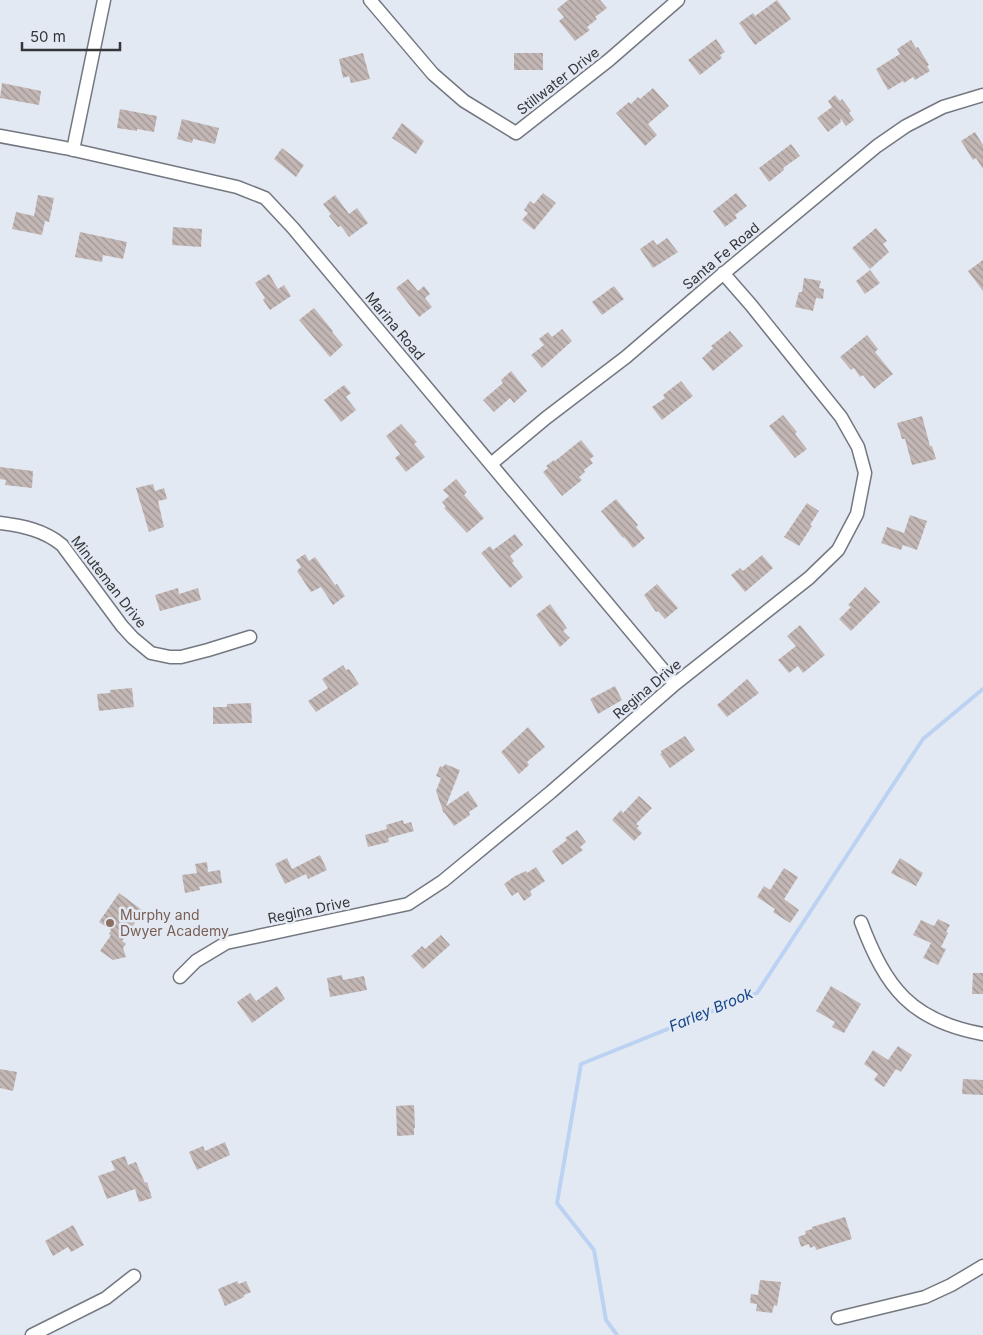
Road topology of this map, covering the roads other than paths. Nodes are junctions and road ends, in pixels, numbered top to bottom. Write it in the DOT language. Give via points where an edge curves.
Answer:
graph roads {
  1 [pos="104,0"];
  2 [pos="370,0"];
  3 [pos="678,0"];
  4 [pos="983,95"];
  5 [pos="0,136"];
  6 [pos="73,150"];
  7 [pos="723,274"];
  8 [pos="491,464"];
  9 [pos="0,523"];
  10 [pos="250,637"];
  11 [pos="675,684"];
  12 [pos="861,922"];
  13 [pos="180,977"];
  14 [pos="983,1034"];
  15 [pos="983,1266"];
  16 [pos="134,1276"];
  17 [pos="838,1318"];
  18 [pos="32,1335"];
  1 -- 6 [label="street"];
  2 -- 3 [label="street, Stillwater Drive" via="433,74 464,101 516,132"];
  4 -- 7 [label="street, Santa Fe Road" via="943,107 884,141"];
  5 -- 6 [label="street, Marina Road"];
  6 -- 8 [label="street, Marina Road" via="237,187 265,198"];
  7 -- 8 [label="street, Santa Fe Road" via="626,357"];
  7 -- 11 [label="street, Regina Drive" via="841,417 858,447 865,473 857,514 838,550 809,578"];
  8 -- 11 [label="street, Marina Road"];
  9 -- 10 [label="street, Minuteman Drive" via="35,530 54,538 122,626 152,653 181,657"];
  11 -- 13 [label="street, Regina Drive" via="552,792 443,881 408,904 226,943 196,961"];
  12 -- 14 [label="street" via="872,952 887,979 902,996 939,1022"];
  15 -- 17 [label="street" via="925,1297"];
  16 -- 18 [label="street" via="106,1298"];
}
